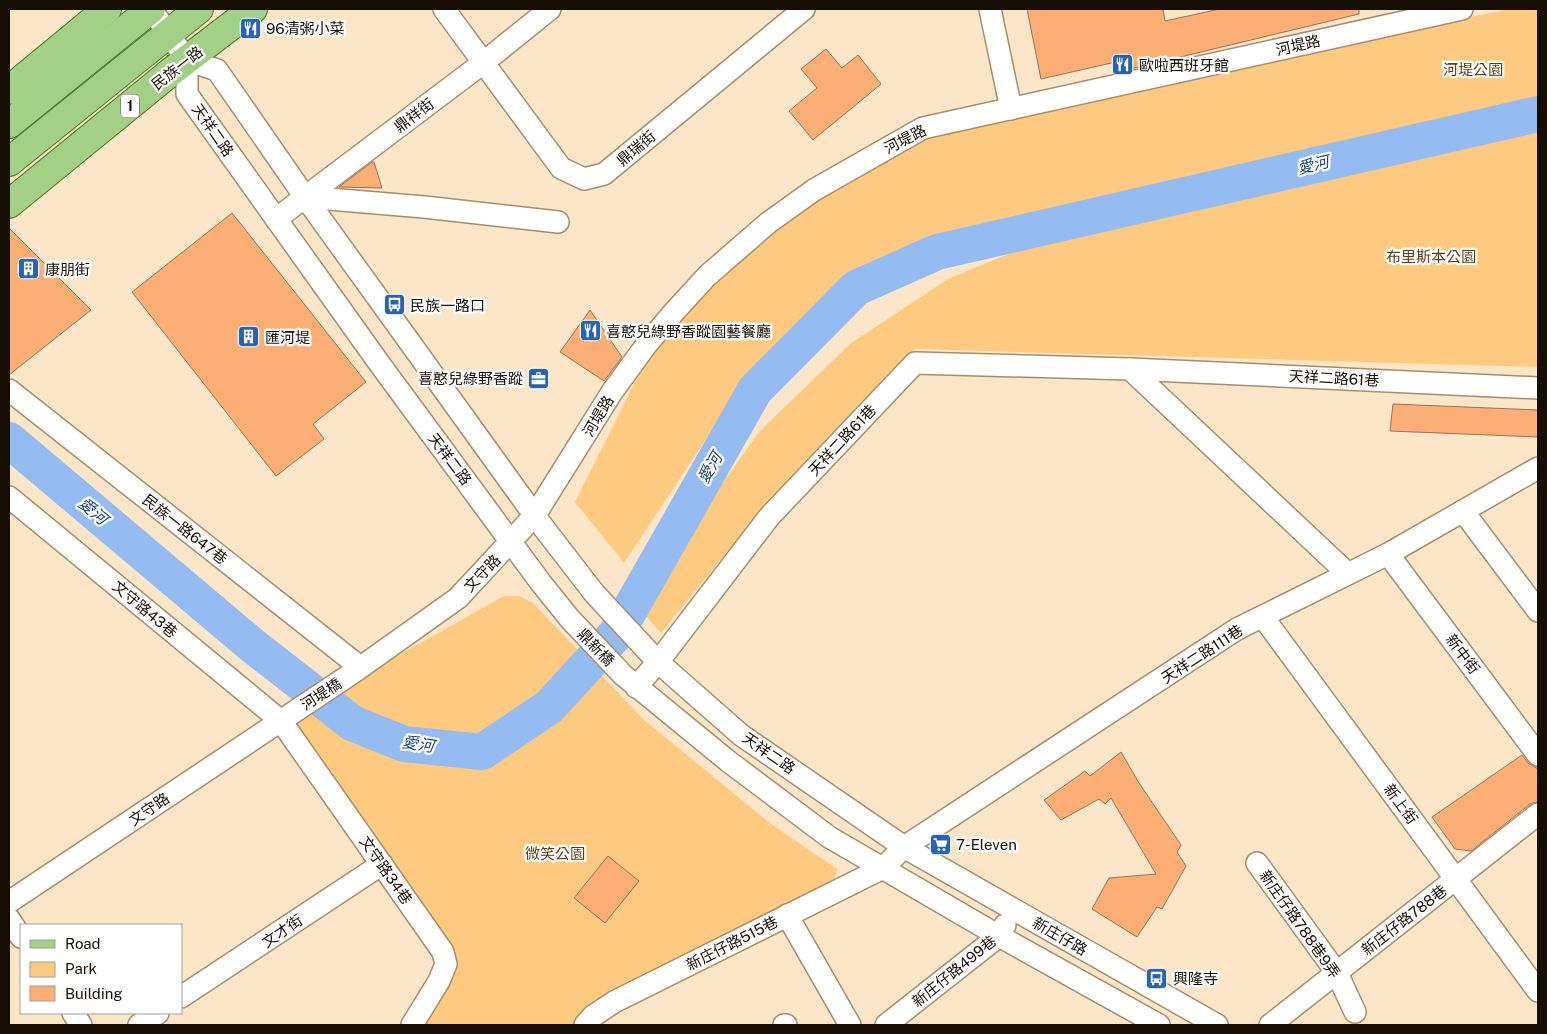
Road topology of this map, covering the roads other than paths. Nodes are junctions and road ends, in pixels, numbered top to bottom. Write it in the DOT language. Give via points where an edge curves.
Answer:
graph roads {
  1 [pos="107,9"];
  2 [pos="151,9"];
  3 [pos="199,9"];
  4 [pos="253,9"];
  5 [pos="444,9"];
  6 [pos="550,9"];
  7 [pos="804,9"];
  8 [pos="990,9"];
  9 [pos="1462,9"];
  10 [pos="168,33"];
  11 [pos="187,60"];
  12 [pos="482,63"];
  13 [pos="9,90"];
  14 [pos="1011,109"];
  15 [pos="9,124"];
  16 [pos="9,162"];
  17 [pos="305,197"];
  18 [pos="9,204"];
  19 [pos="276,219"];
  20 [pos="558,222"];
  21 [pos="1130,369"];
  22 [pos="1538,388"];
  23 [pos="9,390"];
  24 [pos="1538,468"];
  25 [pos="9,497"];
  26 [pos="1464,511"];
  27 [pos="535,515"];
  28 [pos="512,542"];
  29 [pos="1388,554"];
  30 [pos="1347,573"];
  31 [pos="1538,611"];
  32 [pos="1263,617"];
  33 [pos="570,619"];
  34 [pos="651,655"];
  35 [pos="357,670"];
  36 [pos="629,680"];
  37 [pos="284,718"];
  38 [pos="1538,755"];
  39 [pos="1538,814"];
  40 [pos="904,847"];
  41 [pos="1257,863"];
  42 [pos="382,864"];
  43 [pos="883,868"];
  44 [pos="1456,879"];
  45 [pos="9,902"];
  46 [pos="1013,910"];
  47 [pos="787,916"];
  48 [pos="9,919"];
  49 [pos="20,936"];
  50 [pos="999,936"];
  51 [pos="1337,972"];
  52 [pos="1538,991"];
  53 [pos="182,996"];
  54 [pos="1355,1012"];
  55 [pos="74,1014"];
  56 [pos="156,1014"];
  57 [pos="81,1025"];
  58 [pos="140,1025"];
  59 [pos="412,1025"];
  60 [pos="585,1025"];
  61 [pos="850,1025"];
  62 [pos="886,1025"];
  63 [pos="1160,1025"];
  64 [pos="1217,1025"];
  65 [pos="1270,1025"];
  1 -- 13 [label="main road"];
  2 -- 10 [label="street"];
  2 -- 15 [label="main road"];
  3 -- 10 [label="main road, 1"];
  4 -- 11 [label="main road, 民族一路 / 1"];
  5 -- 12 [label="street, 鼎瑞街"];
  6 -- 12 [label="street, 鼎祥街"];
  7 -- 12 [label="street, 鼎瑞街" via="604,174 584,179 561,168"];
  8 -- 14 [label="street"];
  9 -- 14 [label="street, 河堤路"];
  10 -- 11 [label="street"];
  10 -- 16 [label="main road, 1"];
  11 -- 17 [label="street" via="217,70"];
  11 -- 18 [label="main road, 民族一路 / 1"];
  11 -- 19 [label="street, 天祥二路" via="187,94"];
  12 -- 17 [label="street, 鼎祥街"];
  14 -- 27 [label="street, 河堤路" via="923,128 814,190 768,223 707,276 647,344 612,392"];
  17 -- 19 [label="street, 鼎祥街"];
  17 -- 20 [label="street"];
  17 -- 27 [label="street"];
  19 -- 28 [label="street, 天祥二路"];
  21 -- 22 [label="street, 天祥二路61巷"];
  21 -- 30 [label="street"];
  21 -- 34 [label="street, 天祥二路61巷" via="915,363 769,517"];
  23 -- 35 [label="street, 民族一路647巷"];
  24 -- 26 [label="street, 天祥二路111巷"];
  25 -- 37 [label="street, 文守路43巷"];
  26 -- 29 [label="street, 天祥二路111巷"];
  26 -- 31 [label="street"];
  27 -- 28 [label="street, 河堤路"];
  27 -- 34 [label="street" via="594,593"];
  28 -- 33 [label="street, 天祥二路"];
  28 -- 35 [label="street, 文守路" via="458,598"];
  29 -- 30 [label="street, 天祥二路111巷"];
  29 -- 38 [label="street, 新中街"];
  30 -- 32 [label="street, 天祥二路111巷"];
  32 -- 40 [label="street, 天祥二路111巷" via="1238,630"];
  32 -- 44 [label="street, 新上街"];
  33 -- 36 [label="street, 鼎新橋"];
  34 -- 36 [label="street, 天祥二路61巷"];
  34 -- 40 [label="street, 天祥二路" via="741,734"];
  35 -- 37 [label="street, 河堤橋"];
  36 -- 43 [label="street, 天祥二路" via="728,761 822,831"];
  37 -- 42 [label="street, 文守路34巷"];
  37 -- 45 [label="street, 文守路"];
  39 -- 44 [label="street, 新庄仔路788巷"];
  40 -- 43 [label="street, 天祥二路111巷"];
  40 -- 46 [label="street, 新庄仔路"];
  41 -- 51 [label="street, 新庄仔路788巷9弄"];
  42 -- 53 [label="street, 文才街"];
  42 -- 59 [label="street, 文守路34巷" via="443,952 446,964"];
  43 -- 47 [label="street, 新庄仔路515巷"];
  43 -- 50 [label="street, 新庄仔路"];
  44 -- 51 [label="street, 新庄仔路788巷"];
  44 -- 52 [label="street, 新上街"];
  46 -- 50 [label="street, 新庄仔路499巷"];
  46 -- 64 [label="street, 新庄仔路"];
  47 -- 60 [label="street, 新庄仔路515巷" via="614,1002"];
  47 -- 61 [label="street"];
  48 -- 49 [label="street"];
  50 -- 62 [label="street, 新庄仔路499巷"];
  50 -- 63 [label="street, 新庄仔路"];
  51 -- 54 [label="street, 新庄仔路788巷9弄"];
  51 -- 65 [label="street, 新庄仔路788巷"];
  55 -- 57 [label="street"];
  56 -- 58 [label="street"];
}
